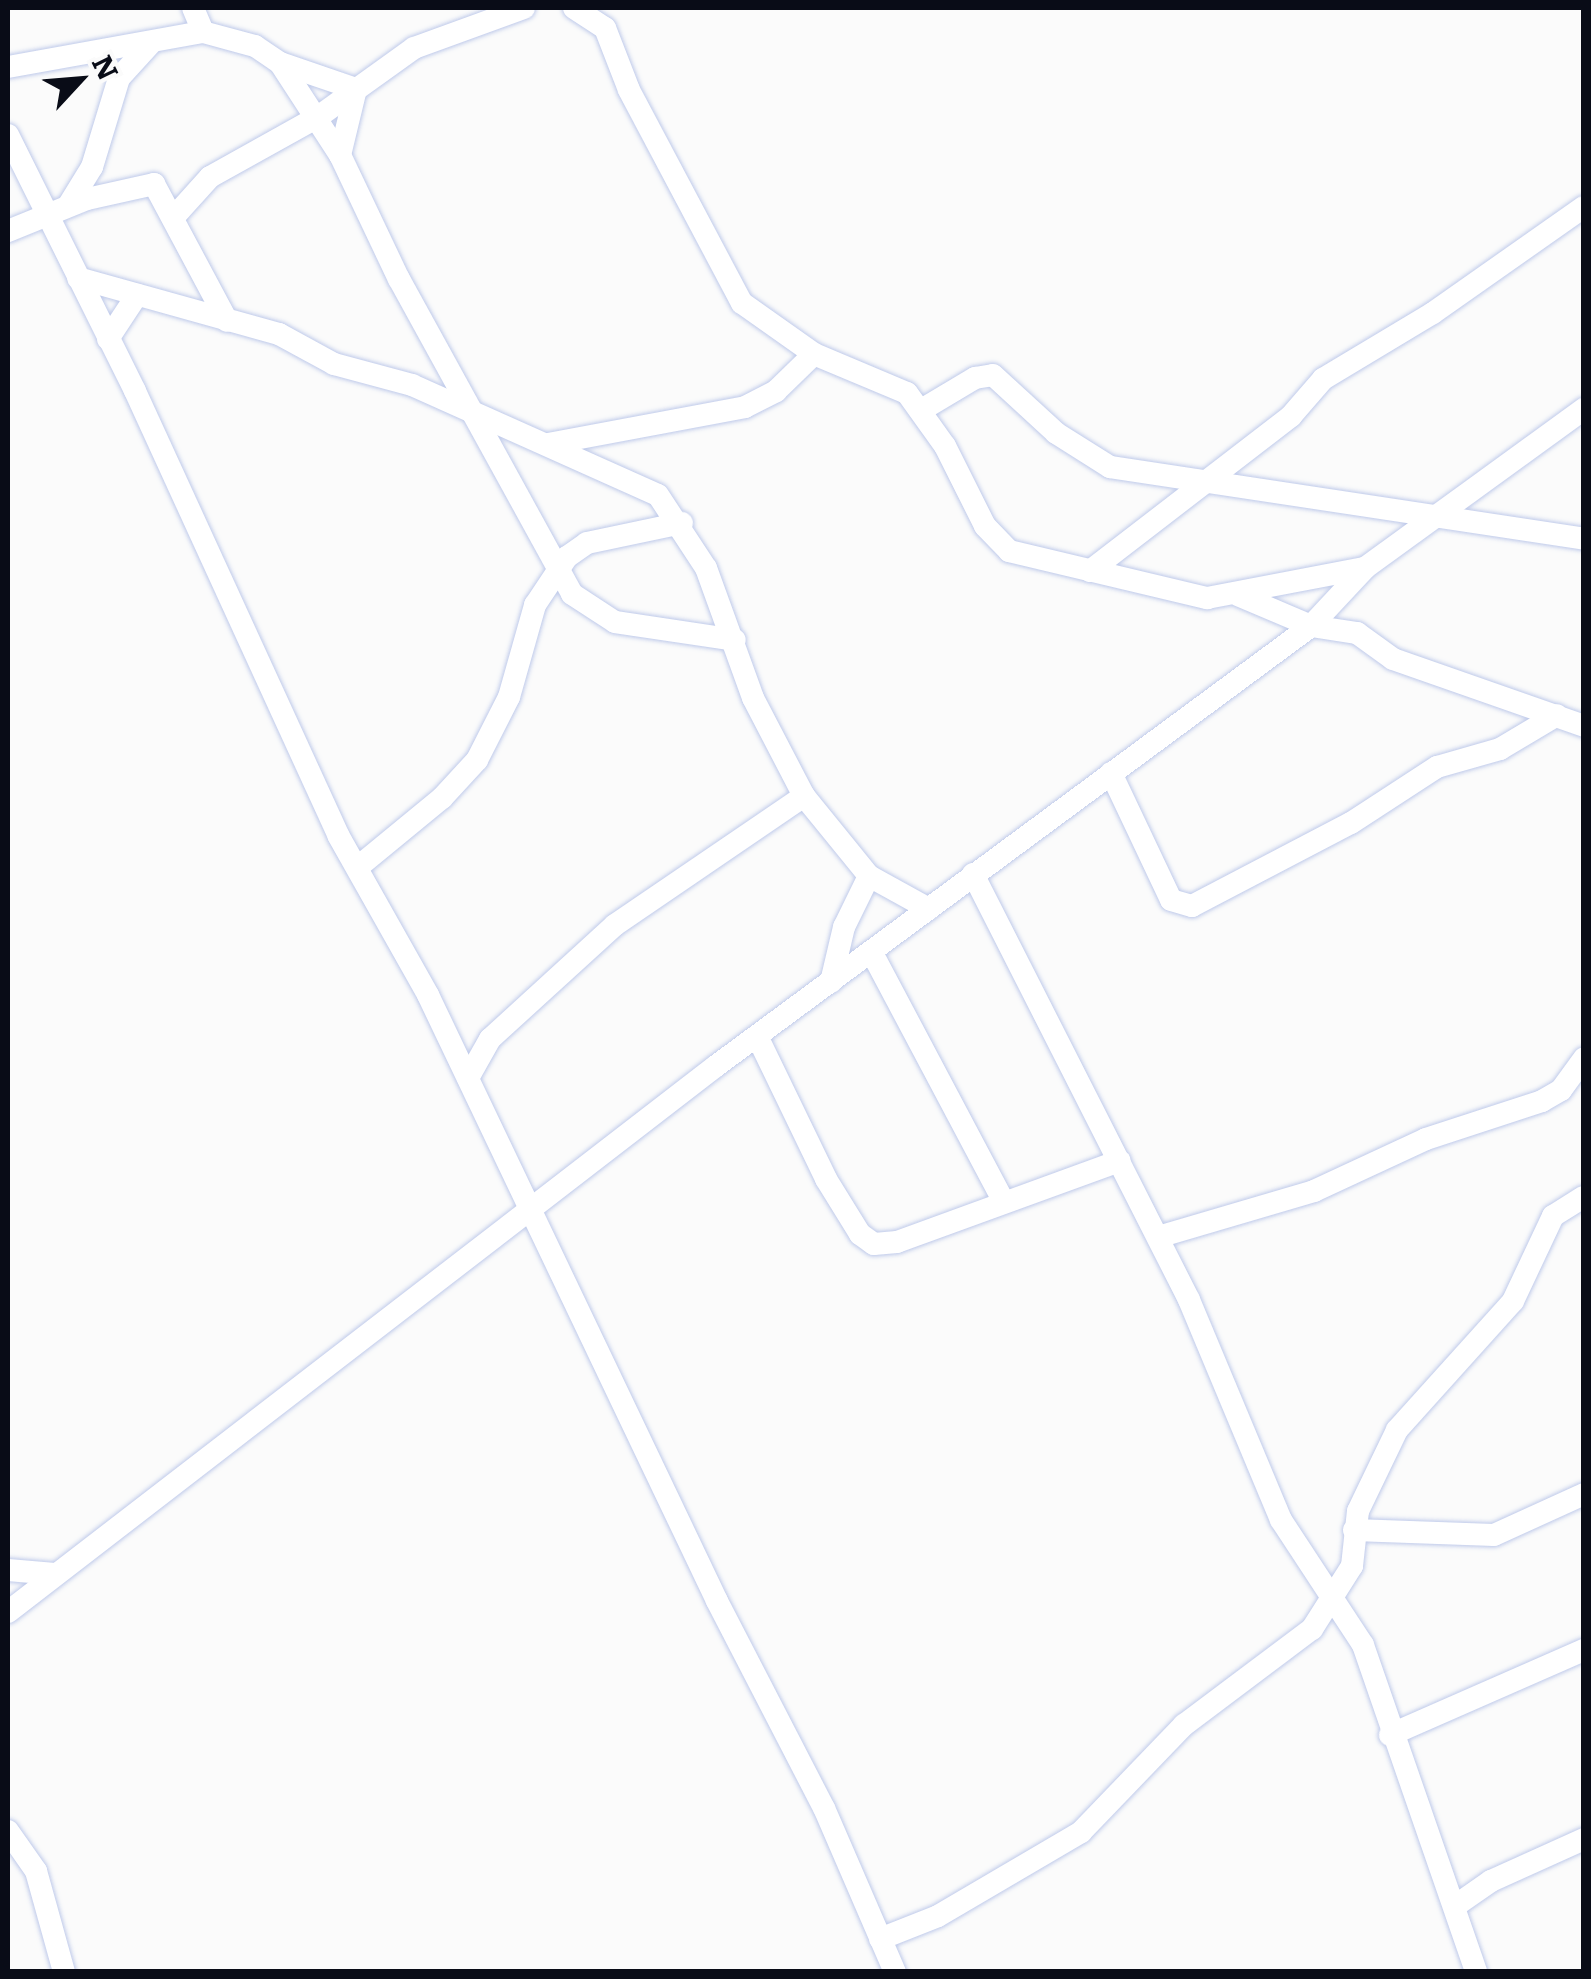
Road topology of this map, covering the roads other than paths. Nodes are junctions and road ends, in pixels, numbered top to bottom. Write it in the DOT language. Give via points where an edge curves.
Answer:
graph roads {
  1 [pos="193,8"];
  2 [pos="453,8"];
  3 [pos="515,8"];
  4 [pos="574,8"];
  5 [pos="202,32"];
  6 [pos="438,35"];
  7 [pos="151,44"];
  8 [pos="280,63"];
  9 [pos="8,68"];
  10 [pos="356,89"];
  11 [pos="318,116"];
  12 [pos="8,135"];
  13 [pos="340,155"];
  14 [pos="1584,206"];
  15 [pos="58,210"];
  16 [pos="173,218"];
  17 [pos="8,231"];
  18 [pos="78,278"];
  19 [pos="137,295"];
  20 [pos="227,321"];
  21 [pos="108,339"];
  22 [pos="814,354"];
  23 [pos="923,408"];
  24 [pos="1584,410"];
  25 [pos="471,414"];
  26 [pos="548,444"];
  27 [pos="1208,482"];
  28 [pos="1433,520"];
  29 [pos="682,523"];
  30 [pos="1584,539"];
  31 [pos="558,567"];
  32 [pos="1365,568"];
  33 [pos="1090,571"];
  34 [pos="1238,595"];
  35 [pos="1311,626"];
  36 [pos="735,640"];
  37 [pos="1567,715"];
  38 [pos="1584,726"];
  39 [pos="1111,772"];
  40 [pos="804,796"];
  41 [pos="358,867"];
  42 [pos="973,874"];
  43 [pos="869,876"];
  44 [pos="929,910"];
  45 [pos="872,953"];
  46 [pos="831,982"];
  47 [pos="757,1036"];
  48 [pos="1584,1058"];
  49 [pos="468,1078"];
  50 [pos="1120,1161"];
  51 [pos="1584,1198"];
  52 [pos="1004,1202"];
  53 [pos="529,1209"];
  54 [pos="1158,1237"];
  55 [pos="1584,1494"];
  56 [pos="1354,1530"];
  57 [pos="8,1570"];
  58 [pos="55,1574"];
  59 [pos="1334,1602"];
  60 [pos="8,1612"];
  61 [pos="1584,1650"];
  62 [pos="1390,1735"];
  63 [pos="8,1831"];
  64 [pos="1584,1839"];
  65 [pos="1455,1906"];
  66 [pos="880,1938"];
  67 [pos="64,1972"];
  68 [pos="895,1972"];
  69 [pos="1476,1972"];
  1 -- 5 [label="street"];
  2 -- 6 [label="street"];
  3 -- 6 [label="street"];
  4 -- 22 [label="street" via="605,28 629,90 742,303"];
  5 -- 7 [label="street"];
  5 -- 8 [label="street" via="255,46"];
  6 -- 10 [label="street"];
  7 -- 9 [label="street"];
  7 -- 15 [label="street" via="119,78 92,166"];
  8 -- 10 [label="street"];
  8 -- 11 [label="street"];
  10 -- 11 [label="street"];
  10 -- 13 [label="street"];
  11 -- 13 [label="street"];
  11 -- 16 [label="street" via="210,177"];
  12 -- 15 [label="street"];
  13 -- 25 [label="street"];
  14 -- 27 [label="street" via="1432,313 1322,378 1292,416"];
  15 -- 16 [label="street" via="145,182 160,192"];
  15 -- 17 [label="street"];
  15 -- 18 [label="street"];
  16 -- 20 [label="street"];
  18 -- 19 [label="street"];
  18 -- 21 [label="street"];
  19 -- 20 [label="street"];
  19 -- 21 [label="street"];
  20 -- 25 [label="street" via="279,334 334,364 398,380"];
  21 -- 41 [label="street"];
  22 -- 23 [label="street" via="906,393"];
  22 -- 26 [label="street" via="776,392 745,407"];
  23 -- 27 [label="street" via="975,378 994,375 1056,433 1110,467"];
  23 -- 33 [label="street" via="997,542 1009,552"];
  24 -- 28 [label="street"];
  25 -- 26 [label="street"];
  25 -- 31 [label="street"];
  26 -- 29 [label="street" via="658,496"];
  27 -- 28 [label="street"];
  27 -- 33 [label="street"];
  28 -- 30 [label="street"];
  28 -- 32 [label="street"];
  29 -- 31 [label="street" via="587,544"];
  29 -- 36 [label="street"];
  31 -- 36 [label="street" via="572,594 595,613 656,632"];
  31 -- 41 [label="street" via="528,621 509,697 477,760"];
  32 -- 34 [label="street"];
  32 -- 35 [label="street"];
  33 -- 34 [label="street" via="1182,596"];
  34 -- 35 [label="street"];
  35 -- 37 [label="street" via="1358,633 1393,659"];
  35 -- 39 [label="street"];
  36 -- 40 [label="street" via="753,698"];
  37 -- 38 [label="street"];
  37 -- 39 [label="street" via="1500,749 1437,767 1351,823 1192,906 1171,900"];
  39 -- 42 [label="street"];
  40 -- 43 [label="street"];
  40 -- 49 [label="street" via="616,925 490,1039"];
  41 -- 49 [label="street"];
  42 -- 44 [label="street"];
  42 -- 50 [label="street"];
  43 -- 44 [label="street"];
  43 -- 46 [label="street" via="844,926"];
  44 -- 45 [label="street"];
  45 -- 46 [label="street"];
  45 -- 52 [label="street"];
  46 -- 47 [label="street"];
  47 -- 52 [label="street" via="860,1234 874,1244 897,1242"];
  47 -- 53 [label="street"];
  48 -- 54 [label="street" via="1561,1090 1542,1101 1426,1139 1314,1191"];
  49 -- 53 [label="street"];
  50 -- 52 [label="street"];
  50 -- 54 [label="street"];
  51 -- 56 [label="street" via="1553,1216 1513,1301 1397,1430"];
  53 -- 58 [label="street"];
  53 -- 66 [label="street" via="824,1808"];
  54 -- 59 [label="street" via="1281,1520"];
  55 -- 56 [label="street" via="1494,1535"];
  56 -- 59 [label="street" via="1352,1566"];
  57 -- 58 [label="street"];
  58 -- 60 [label="street"];
  59 -- 62 [label="street" via="1363,1645"];
  59 -- 66 [label="street" via="1295,1644 1184,1725 1081,1832 956,1907"];
  61 -- 62 [label="street"];
  62 -- 65 [label="street"];
  63 -- 67 [label="street" via="36,1871"];
  64 -- 65 [label="street" via="1491,1880"];
  65 -- 69 [label="street"];
  66 -- 68 [label="street"];
}
